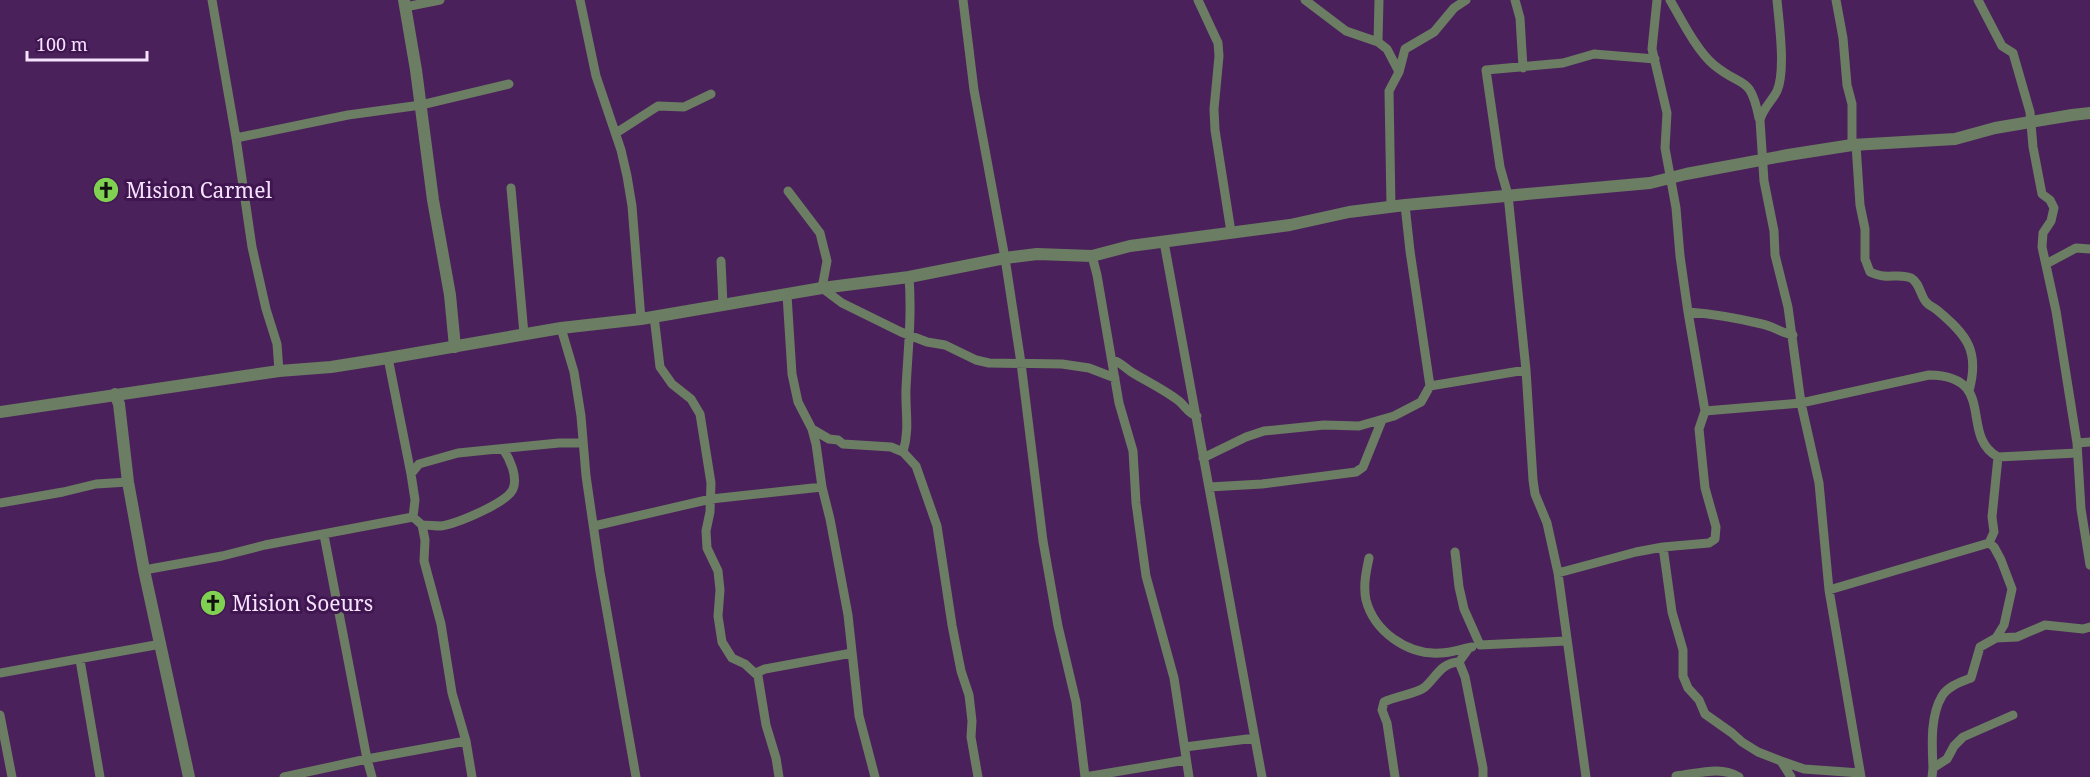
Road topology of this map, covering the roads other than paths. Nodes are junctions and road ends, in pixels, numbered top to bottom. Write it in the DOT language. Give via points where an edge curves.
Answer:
graph roads {
  1 [pos="212,0"];
  2 [pos="440,0"];
  3 [pos="580,0"];
  4 [pos="963,0"];
  5 [pos="1198,0"];
  6 [pos="1305,0"];
  7 [pos="1379,0"];
  8 [pos="1466,0"];
  9 [pos="1515,0"];
  10 [pos="1657,0"];
  11 [pos="1670,0"];
  12 [pos="1777,0"];
  13 [pos="1836,0"];
  14 [pos="1978,0"];
  15 [pos="404,4"];
  16 [pos="1378,42"];
  17 [pos="1655,59"];
  18 [pos="1523,68"];
  19 [pos="1399,72"];
  20 [pos="509,84"];
  21 [pos="711,94"];
  22 [pos="421,105"];
  23 [pos="2090,113"];
  24 [pos="1760,120"];
  25 [pos="2030,123"];
  26 [pos="616,134"];
  27 [pos="236,138"];
  28 [pos="1854,145"];
  29 [pos="1762,160"];
  30 [pos="1671,177"];
  31 [pos="511,188"];
  32 [pos="788,191"];
  33 [pos="1508,195"];
  34 [pos="1405,205"];
  35 [pos="1390,207"];
  36 [pos="1231,232"];
  37 [pos="1164,242"];
  38 [pos="2090,249"];
  39 [pos="1092,256"];
  40 [pos="1005,258"];
  41 [pos="721,261"];
  42 [pos="2046,264"];
  43 [pos="909,277"];
  44 [pos="822,288"];
  45 [pos="787,295"];
  46 [pos="723,305"];
  47 [pos="1688,312"];
  48 [pos="654,316"];
  49 [pos="641,319"];
  50 [pos="561,328"];
  51 [pos="524,334"];
  52 [pos="1793,335"];
  53 [pos="911,337"];
  54 [pos="455,347"];
  55 [pos="388,358"];
  56 [pos="1113,360"];
  57 [pos="1021,363"];
  58 [pos="1526,370"];
  59 [pos="279,371"];
  60 [pos="1115,378"];
  61 [pos="1430,386"];
  62 [pos="1970,391"];
  63 [pos="115,394"];
  64 [pos="1802,403"];
  65 [pos="1704,411"];
  66 [pos="0,412"];
  67 [pos="1197,416"];
  68 [pos="1382,420"];
  69 [pos="812,429"];
  70 [pos="2090,442"];
  71 [pos="583,443"];
  72 [pos="503,448"];
  73 [pos="2077,448"];
  74 [pos="903,452"];
  75 [pos="1998,457"];
  76 [pos="1203,458"];
  77 [pos="411,474"];
  78 [pos="128,482"];
  79 [pos="822,487"];
  80 [pos="1209,487"];
  81 [pos="711,499"];
  82 [pos="0,503"];
  83 [pos="413,517"];
  84 [pos="422,525"];
  85 [pos="594,526"];
  86 [pos="324,535"];
  87 [pos="1989,543"];
  88 [pos="1663,547"];
  89 [pos="1455,552"];
  90 [pos="1369,558"];
  91 [pos="2090,565"];
  92 [pos="144,570"];
  93 [pos="1558,573"];
  94 [pos="1829,591"];
  95 [pos="2090,627"];
  96 [pos="1996,638"];
  97 [pos="1566,641"];
  98 [pos="161,644"];
  99 [pos="1480,645"];
  100 [pos="1469,648"];
  101 [pos="852,653"];
  102 [pos="80,660"];
  103 [pos="1459,662"];
  104 [pos="0,673"];
  105 [pos="758,676"];
  106 [pos="0,715"];
  107 [pos="2013,715"];
  108 [pos="1255,738"];
  109 [pos="466,741"];
  110 [pos="1185,747"];
  111 [pos="367,759"];
  112 [pos="1186,760"];
  113 [pos="1781,761"];
  114 [pos="0,771"];
  115 [pos="1933,772"];
  116 [pos="11,773"];
  117 [pos="1860,775"];
  118 [pos="1676,776"];
  119 [pos="99,777"];
  120 [pos="189,777"];
  121 [pos="284,777"];
  122 [pos="372,777"];
  123 [pos="472,777"];
  124 [pos="636,777"];
  125 [pos="779,777"];
  126 [pos="875,777"];
  127 [pos="978,777"];
  128 [pos="1189,777"];
  129 [pos="1262,777"];
  130 [pos="1395,777"];
  131 [pos="1482,777"];
  132 [pos="1586,777"];
  133 [pos="1739,777"];
  134 [pos="1791,777"];
  1 -- 27 [label="street"];
  2 -- 15 [label="street"];
  3 -- 26 [label="street" via="596,75"];
  4 -- 40 [label="street" via="974,90"];
  5 -- 36 [label="street" via="1218,43 1214,109"];
  6 -- 16 [label="street" via="1346,31"];
  7 -- 16 [label="street"];
  8 -- 19 [label="street" via="1434,32 1405,49"];
  9 -- 18 [label="street"];
  10 -- 17 [label="street" via="1652,49"];
  11 -- 24 [label="street" via="1714,65 1744,82 1751,91"];
  12 -- 24 [label="street" via="1779,79"];
  13 -- 28 [label="street" via="1852,104"];
  14 -- 25 [label="street" via="2002,46 2013,52"];
  15 -- 22 [label="street"];
  16 -- 19 [label="street"];
  17 -- 18 [label="street" via="1594,54"];
  17 -- 30 [label="street" via="1667,113 1665,148"];
  18 -- 33 [label="street" via="1486,70 1500,167"];
  19 -- 35 [label="street" via="1389,91"];
  20 -- 22 [label="street"];
  21 -- 26 [label="street" via="684,107 658,106"];
  22 -- 27 [label="street"];
  22 -- 54 [label="street"];
  23 -- 25 [label="street"];
  24 -- 29 [label="street"];
  25 -- 28 [label="street" via="1955,139"];
  25 -- 42 [label="street" via="2042,194 2054,208 2043,233"];
  26 -- 49 [label="street" via="632,206"];
  27 -- 59 [label="street" via="252,247 277,344"];
  28 -- 29 [label="street"];
  28 -- 62 [label="street" via="1865,259 1870,272 1912,278 1926,303 1962,334 1970,345 1973,360"];
  29 -- 30 [label="street"];
  29 -- 52 [label="street" via="1775,255"];
  30 -- 33 [label="street" via="1650,183"];
  30 -- 47 [label="street"];
  31 -- 51 [label="street"];
  32 -- 44 [label="street" via="820,233 827,261"];
  33 -- 34 [label="street"];
  33 -- 58 [label="street"];
  34 -- 35 [label="street"];
  34 -- 61 [label="street"];
  35 -- 36 [label="street"];
  36 -- 37 [label="street"];
  37 -- 39 [label="street"];
  37 -- 67 [label="street"];
  38 -- 42 [label="street" via="2076,249"];
  39 -- 40 [label="street" via="1037,254"];
  39 -- 56 [label="street"];
  40 -- 43 [label="street"];
  40 -- 57 [label="street"];
  41 -- 46 [label="street"];
  42 -- 73 [label="street"];
  43 -- 44 [label="street"];
  43 -- 53 [label="street"];
  44 -- 45 [label="street"];
  44 -- 53 [label="street" via="842,303"];
  45 -- 46 [label="street"];
  45 -- 69 [label="street" via="792,374 798,402"];
  46 -- 48 [label="street"];
  47 -- 52 [label="street" via="1727,315"];
  47 -- 65 [label="street"];
  48 -- 49 [label="street"];
  48 -- 81 [label="street" via="660,367 700,414"];
  49 -- 50 [label="street"];
  50 -- 51 [label="street"];
  50 -- 71 [label="street" via="574,372"];
  51 -- 54 [label="street"];
  52 -- 64 [label="street"];
  53 -- 57 [label="street" via="945,345 976,360"];
  53 -- 74 [label="street" via="906,390 908,435"];
  54 -- 55 [label="street"];
  55 -- 59 [label="street"];
  55 -- 77 [label="street"];
  56 -- 60 [label="street"];
  56 -- 67 [label="street"];
  57 -- 60 [label="street" via="1089,368"];
  57 -- 112 [label="street" via="1043,541 1076,702 1085,777"];
  58 -- 61 [label="street"];
  58 -- 93 [label="street" via="1535,494 1547,523"];
  59 -- 63 [label="street"];
  60 -- 110 [label="street" via="1133,451 1146,576 1174,678"];
  61 -- 68 [label="street" via="1421,402"];
  62 -- 64 [label="street" via="1959,380 1929,375"];
  62 -- 75 [label="street" via="1984,442 1990,453"];
  63 -- 66 [label="street"];
  63 -- 78 [label="street"];
  64 -- 65 [label="street"];
  64 -- 94 [label="street" via="1819,483"];
  65 -- 88 [label="street" via="1699,429 1715,539 1709,543"];
  67 -- 76 [label="street"];
  68 -- 76 [label="street" via="1359,426 1264,431"];
  68 -- 80 [label="street" via="1363,467 1356,472"];
  69 -- 74 [label="street" via="843,444 891,447"];
  69 -- 79 [label="street"];
  70 -- 73 [label="street"];
  71 -- 72 [label="street"];
  71 -- 85 [label="street"];
  72 -- 77 [label="street" via="458,453 419,464"];
  72 -- 84 [label="street" via="512,472 511,493 443,526"];
  73 -- 75 [label="street"];
  73 -- 91 [label="street"];
  74 -- 127 [label="street" via="915,466 937,526 952,625 969,695"];
  75 -- 87 [label="street" via="1994,532"];
  76 -- 80 [label="street"];
  77 -- 83 [label="street"];
  78 -- 82 [label="street" via="96,484"];
  78 -- 92 [label="street"];
  79 -- 81 [label="street"];
  79 -- 101 [label="street"];
  80 -- 108 [label="street"];
  81 -- 85 [label="street"];
  81 -- 105 [label="street" via="707,548 718,571 722,642 732,658"];
  83 -- 84 [label="street"];
  83 -- 86 [label="street"];
  84 -- 109 [label="street" via="423,561"];
  85 -- 124 [label="street"];
  86 -- 92 [label="street"];
  86 -- 111 [label="street"];
  87 -- 94 [label="street"];
  87 -- 96 [label="street" via="2001,560 2012,589 2004,625"];
  88 -- 93 [label="street"];
  88 -- 113 [label="street" via="1688,688 1710,719 1758,752"];
  89 -- 99 [label="street" via="1464,609"];
  90 -- 100 [label="street" via="1366,599 1377,624 1415,650 1439,654"];
  92 -- 98 [label="street"];
  93 -- 97 [label="street"];
  94 -- 117 [label="street"];
  95 -- 96 [label="street" via="2045,625 2017,637"];
  96 -- 115 [label="street" via="1980,647 1971,678 1943,694 1934,722"];
  97 -- 99 [label="street"];
  97 -- 132 [label="street"];
  98 -- 102 [label="street"];
  98 -- 120 [label="street"];
  99 -- 100 [label="street"];
  100 -- 103 [label="street"];
  101 -- 105 [label="street" via="765,669"];
  101 -- 126 [label="street" via="859,716"];
  102 -- 104 [label="street"];
  102 -- 119 [label="street"];
  103 -- 130 [label="street" via="1439,670 1424,688 1384,702 1382,710"];
  103 -- 131 [label="street"];
  105 -- 125 [label="street"];
  106 -- 116 [label="street"];
  107 -- 115 [label="street" via="1963,737"];
  108 -- 110 [label="street"];
  108 -- 129 [label="street"];
  109 -- 111 [label="street"];
  109 -- 123 [label="street"];
  110 -- 112 [label="street"];
  111 -- 121 [label="street"];
  111 -- 122 [label="street"];
  112 -- 128 [label="street"];
  113 -- 117 [label="street" via="1804,769"];
  113 -- 134 [label="street"];
  114 -- 116 [label="street"];
  118 -- 133 [label="street" via="1719,771"];
}
